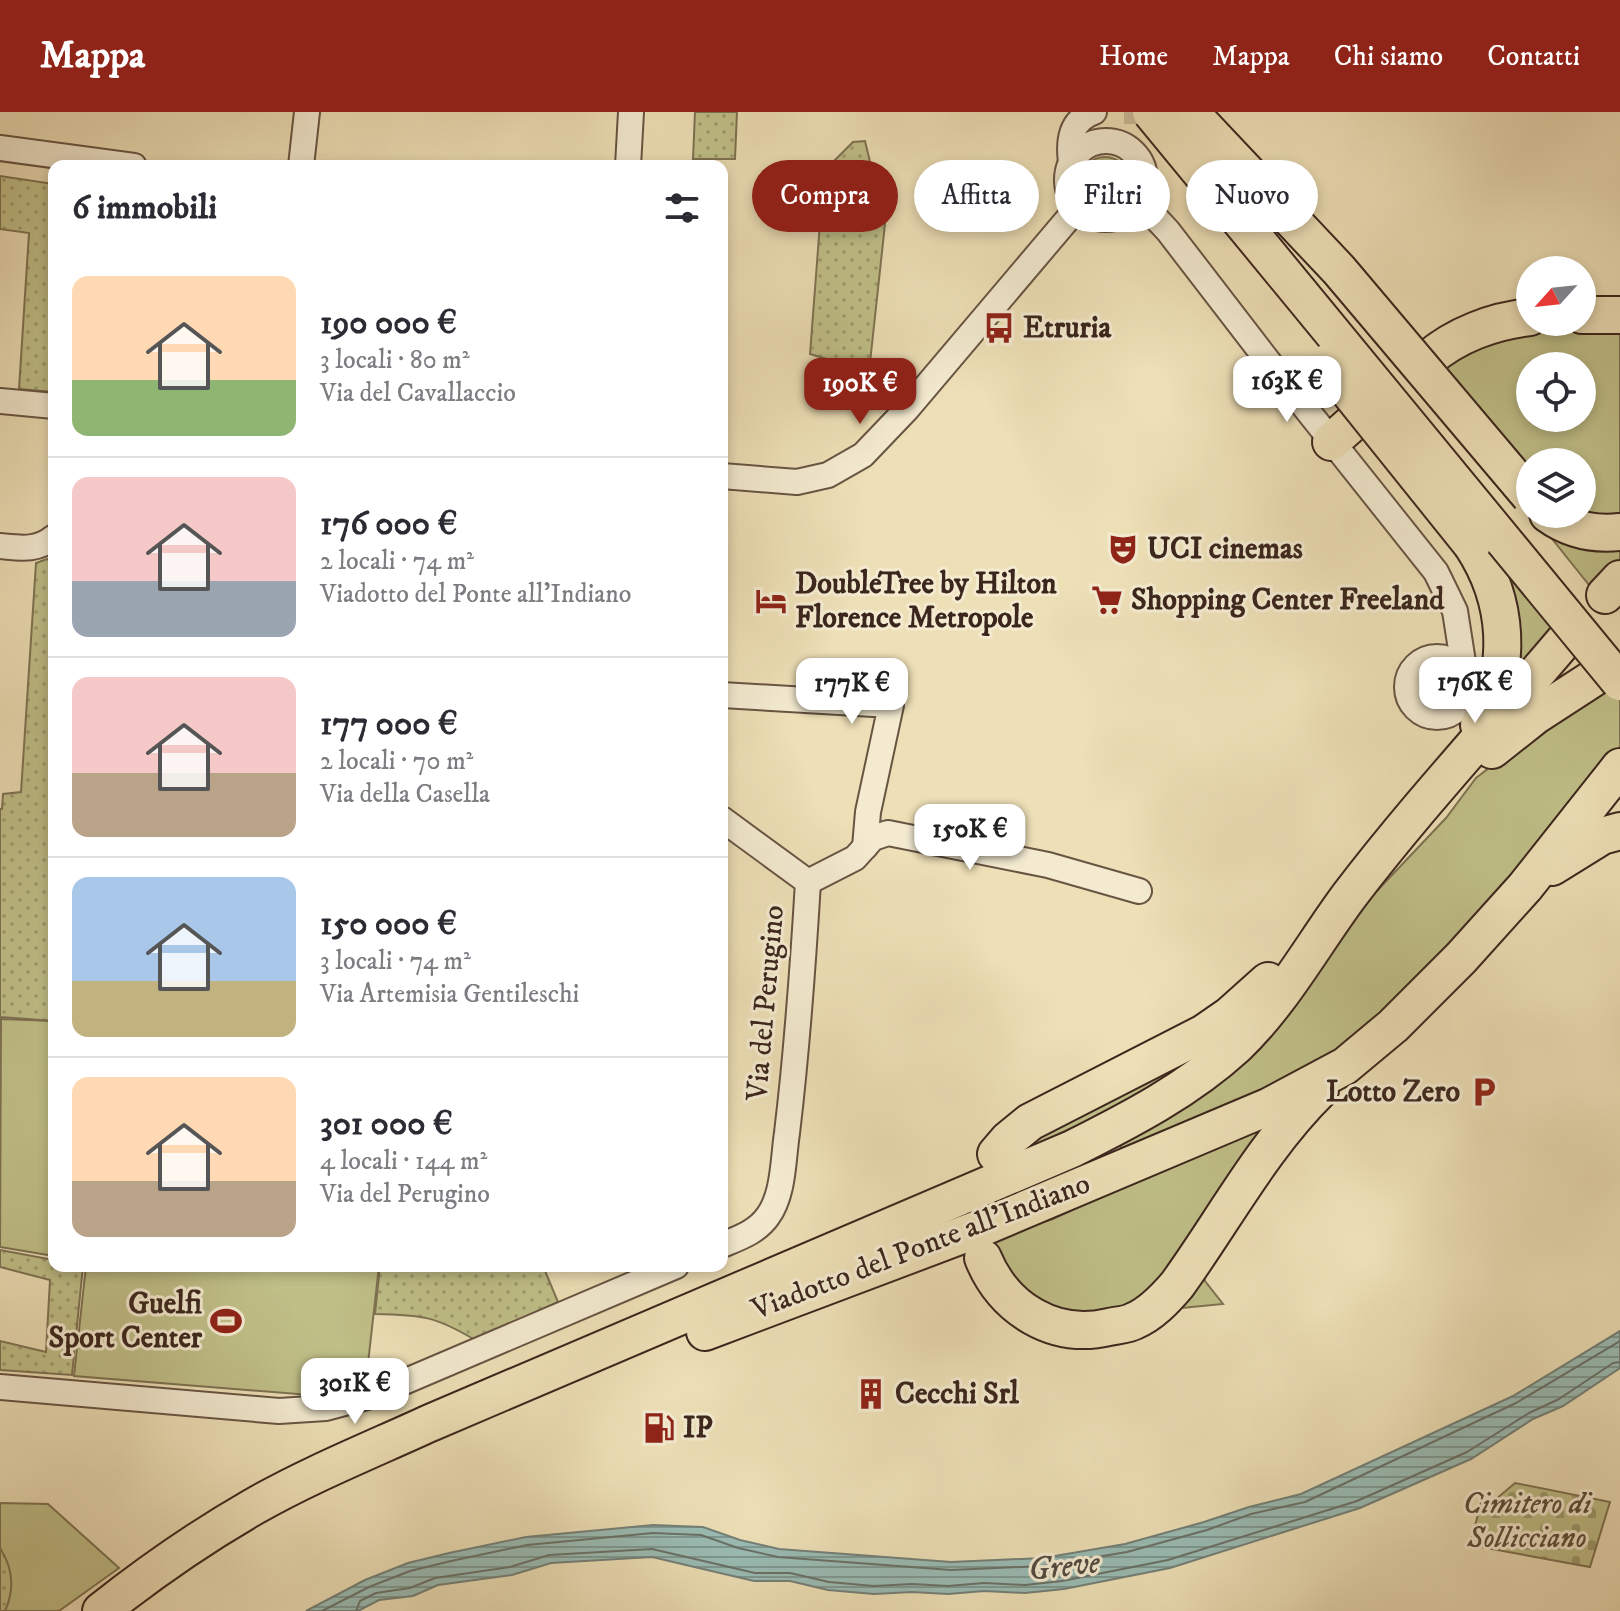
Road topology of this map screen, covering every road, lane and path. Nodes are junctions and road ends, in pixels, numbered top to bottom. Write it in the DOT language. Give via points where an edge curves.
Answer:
graph roads {
  1 [pos="307,112"];
  2 [pos="631,112"];
  3 [pos="1091,112"];
  4 [pos="1179,112"];
  5 [pos="1190,112"];
  6 [pos="1137,132"];
  7 [pos="0,148"];
  8 [pos="89,160"];
  9 [pos="302,160"];
  10 [pos="628,160"];
  11 [pos="1071,160"];
  12 [pos="1073,160"];
  13 [pos="1142,160"];
  14 [pos="1057,232"];
  15 [pos="1169,232"];
  16 [pos="1596,315"];
  17 [pos="1620,315"];
  18 [pos="1516,320"];
  19 [pos="1428,359"];
  20 [pos="0,401"];
  21 [pos="48,405"];
  22 [pos="1359,417"];
  23 [pos="1331,442"];
  24 [pos="728,476"];
  25 [pos="1516,479"];
  26 [pos="1571,528"];
  27 [pos="1620,532"];
  28 [pos="48,542"];
  29 [pos="0,546"];
  30 [pos="1564,641"];
  31 [pos="1451,648"];
  32 [pos="1620,648"];
  33 [pos="1606,680"];
  34 [pos="728,695"];
  35 [pos="1620,767"];
  36 [pos="1419,812"];
  37 [pos="728,823"];
  38 [pos="1620,831"];
  39 [pos="865,847"];
  40 [pos="808,882"];
  41 [pos="1525,887"];
  42 [pos="1139,891"];
  43 [pos="1349,896"];
  44 [pos="1279,997"];
  45 [pos="1345,1066"];
  46 [pos="996,1154"];
  47 [pos="728,1243"];
  48 [pos="983,1258"];
  49 [pos="662,1272"];
  50 [pos="0,1387"];
  51 [pos="101,1611"];
  52 [pos="134,1611"];
  1 -- 9 [label="street"];
  2 -- 10 [label="street"];
  3 -- 6 [label="street"];
  3 -- 11 [label="street" via="1072,132"];
  4 -- 32 [label="highway"];
  5 -- 25 [label="highway, bridge" via="1339,270"];
  6 -- 12 [label="street" via="1095,142"];
  6 -- 13 [label="street"];
  6 -- 33 [label="highway, bridge"];
  6 -- 36 [label="highway, bridge" via="1191,188 1472,545 1491,578 1503,636 1493,700"];
  7 -- 8 [label="street"];
  14 -- 24 [label="street" via="863,455 828,475 797,482"];
  15 -- 23 [label="street"];
  16 -- 17 [label="highway"];
  18 -- 19 [label="highway" via="1470,333"];
  20 -- 21 [label="street"];
  22 -- 23 [label="highway"];
  23 -- 31 [label="street" via="1436,572 1455,611"];
  26 -- 27 [label="highway"];
  28 -- 29 [label="street" via="33,548"];
  30 -- 36 [label="highway, Viadotto del Ponte all'Indiano"];
  31 -- 31 [label="street" via="1410,673 1408,693 1418,710 1437,717 1455,711 1466,694 1465,675 1452,661"];
  33 -- 44 [label="highway, Viadotto del Ponte all'Indiano" via="1535,716 1488,754"];
  34 -- 39 [label="street" via="891,705"];
  35 -- 41 [label="highway, Viadotto del Ponte all'Indiano"];
  36 -- 43 [label="highway, Viadotto del Ponte all'Indiano"];
  37 -- 40 [label="street"];
  38 -- 41 [label="highway" via="1576,851"];
  39 -- 40 [label="street" via="855,858"];
  39 -- 42 [label="street" via="888,833 1026,859"];
  40 -- 47 [label="street, Via del Perugino" via="795,1071 779,1189 770,1215 749,1234"];
  41 -- 45 [label="highway, Viadotto del Ponte all'Indiano" via="1393,1026"];
  43 -- 44 [label="highway, Viadotto del Ponte all'Indiano"];
  43 -- 46 [label="highway" via="1230,1015 1184,1045 1030,1122"];
  44 -- 51 [label="highway, Viadotto del Ponte all'Indiano" via="1237,1044 1191,1083 1109,1130 328,1469 198,1541"];
  45 -- 48 [label="highway" via="1271,1145 1177,1285 1134,1321 1085,1330 1032,1317 998,1286"];
  45 -- 52 [label="highway, Viadotto del Ponte all'Indiano" via="1270,1106 986,1226 722,1325 334,1491 259,1527"];
  49 -- 50 [label="street" via="371,1396 326,1408 279,1411"];
}
